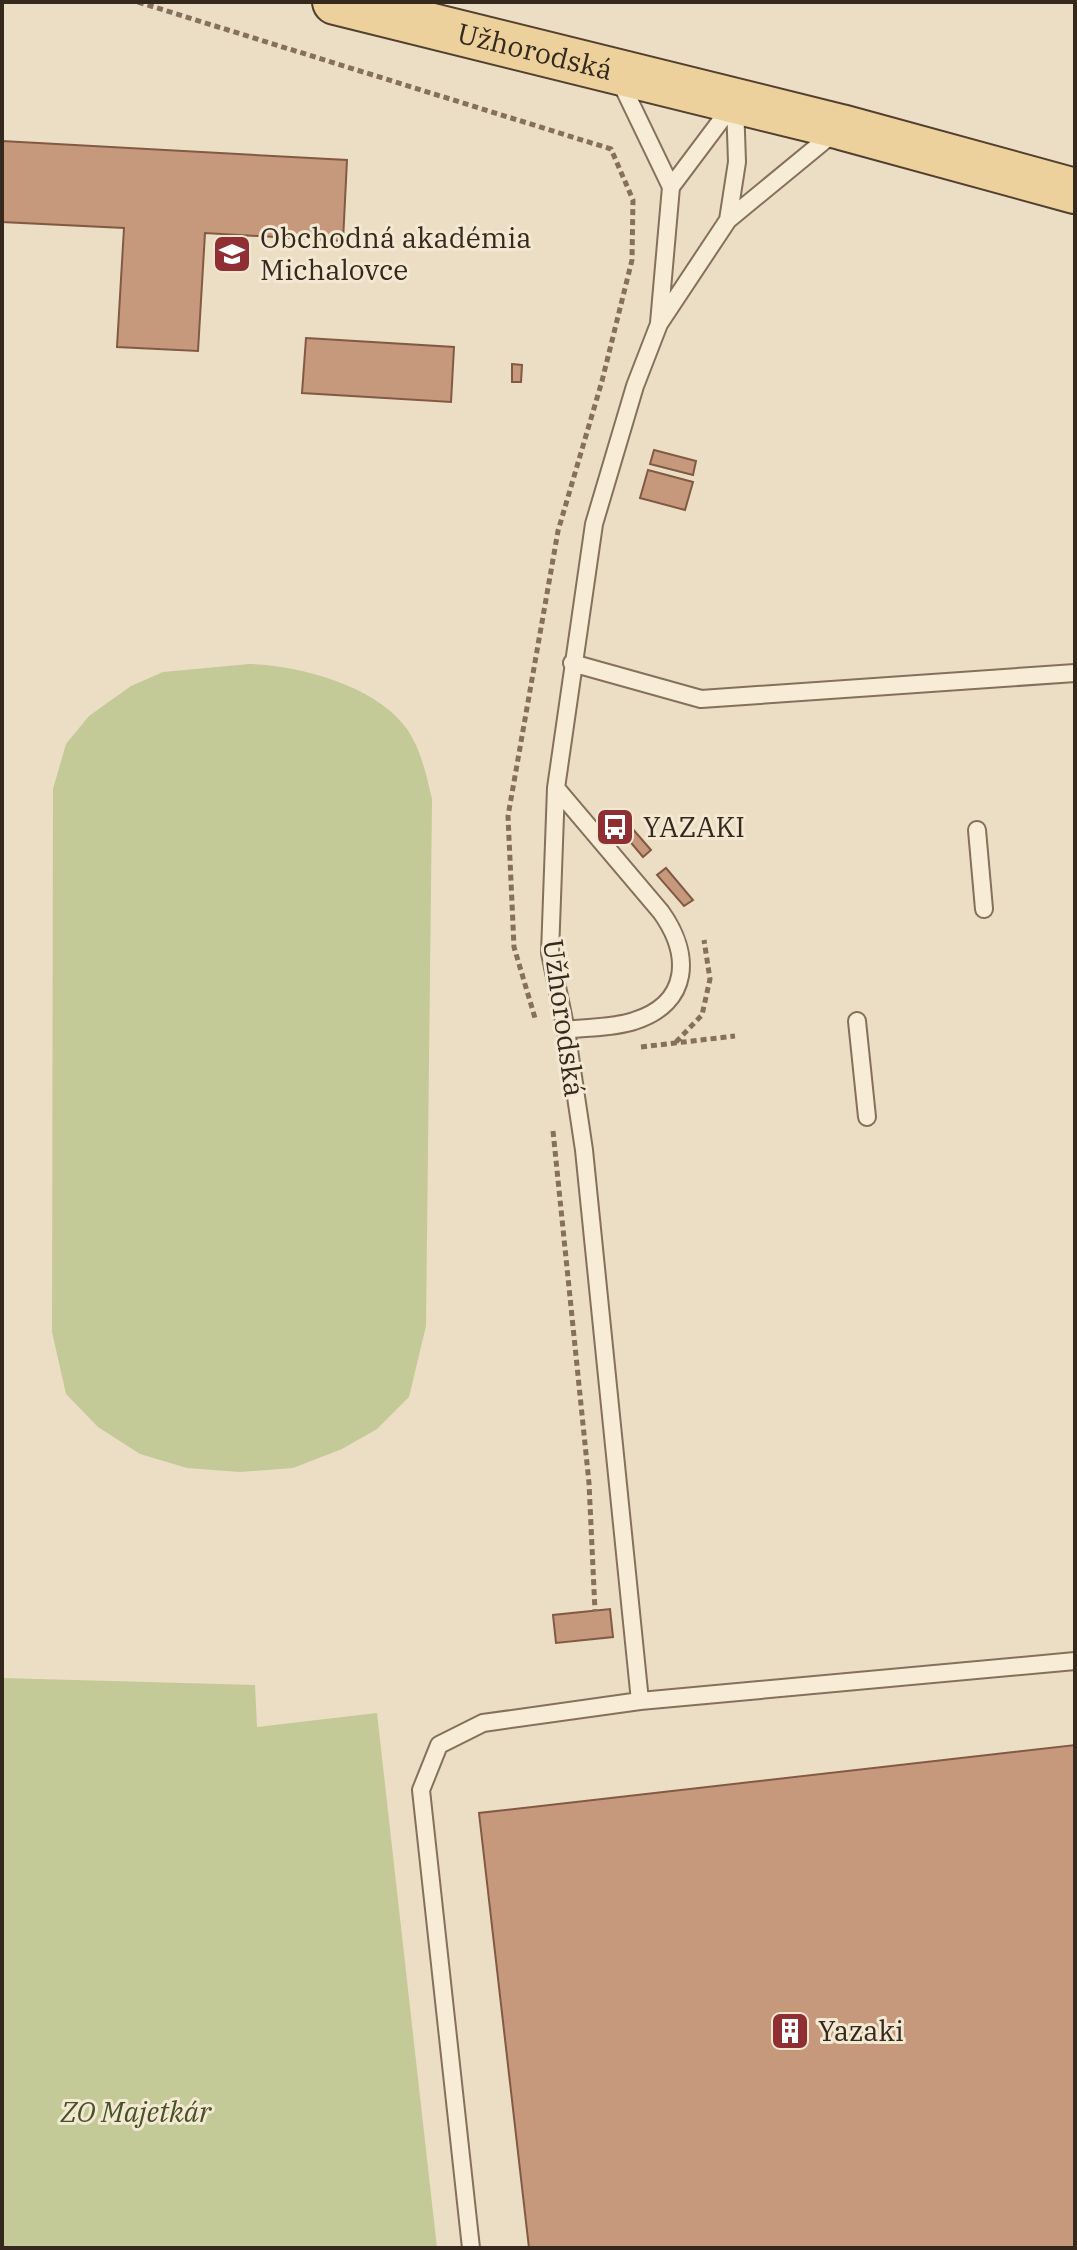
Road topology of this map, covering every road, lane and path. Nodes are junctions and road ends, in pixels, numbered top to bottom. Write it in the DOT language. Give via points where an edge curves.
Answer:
graph roads {
  1 [pos="138,2"];
  2 [pos="335,2"];
  3 [pos="616,74"];
  4 [pos="735,101"];
  5 [pos="841,127"];
  6 [pos="671,187"];
  7 [pos="1075,191"];
  8 [pos="728,220"];
  9 [pos="659,324"];
  10 [pos="572,663"];
  11 [pos="1075,673"];
  12 [pos="556,788"];
  13 [pos="977,830"];
  14 [pos="984,909"];
  15 [pos="857,1021"];
  16 [pos="536,1023"];
  17 [pos="566,1030"];
  18 [pos="867,1117"];
  19 [pos="552,1121"];
  20 [pos="595,1611"];
  21 [pos="1075,1661"];
  22 [pos="640,1701"];
  23 [pos="471,2248"];
  1 -- 16 [label="path" via="611,149 633,200 632,260 558,531 508,816 514,947"];
  2 -- 3 [label="main road, Užhorodská"];
  3 -- 4 [label="main road, Užhorodská"];
  3 -- 6 [label="lane"];
  4 -- 5 [label="main road, Užhorodská"];
  4 -- 6 [label="lane"];
  4 -- 8 [label="lane, Užhorodská" via="737,162"];
  5 -- 7 [label="main road, Užhorodská"];
  5 -- 8 [label="lane"];
  6 -- 9 [label="lane, Užhorodská"];
  8 -- 9 [label="lane, Užhorodská"];
  9 -- 10 [label="lane, Užhorodská" via="594,524"];
  10 -- 11 [label="lane" via="701,699"];
  10 -- 12 [label="lane, Užhorodská"];
  12 -- 17 [label="lane, Užhorodská" via="550,953"];
  12 -- 17 [label="lane" via="661,912 683,962 675,990 652,1012 633,1021"];
  13 -- 14 [label="lane"];
  15 -- 18 [label="lane"];
  17 -- 22 [label="lane, Užhorodská" via="584,1150"];
  19 -- 20 [label="path" via="589,1483"];
  21 -- 22 [label="lane"];
  22 -- 23 [label="lane" via="483,1723 439,1745 421,1790"];
}
